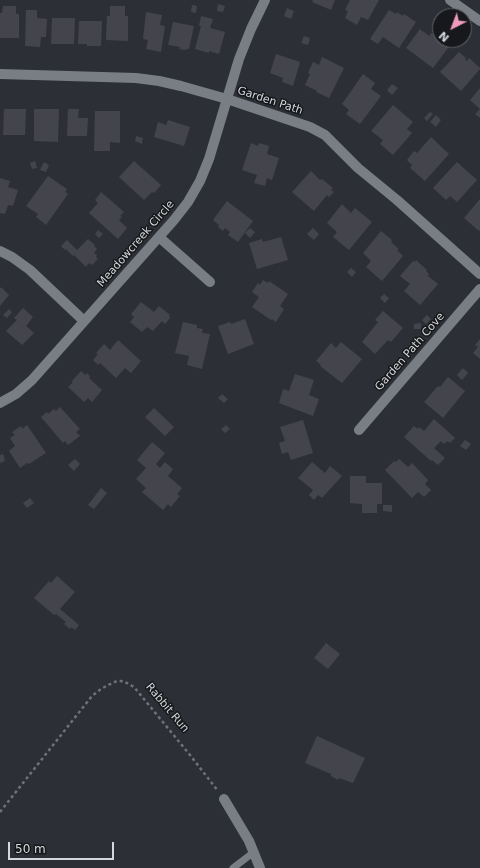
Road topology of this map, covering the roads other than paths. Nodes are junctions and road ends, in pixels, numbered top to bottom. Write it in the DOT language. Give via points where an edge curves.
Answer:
graph roads {
  1 [pos="265,0"];
  2 [pos="450,0"];
  3 [pos="480,21"];
  4 [pos="0,74"];
  5 [pos="227,99"];
  6 [pos="159,237"];
  7 [pos="0,251"];
  8 [pos="480,274"];
  9 [pos="210,282"];
  10 [pos="480,289"];
  11 [pos="84,321"];
  12 [pos="0,403"];
  13 [pos="359,430"];
  14 [pos="224,799"];
  15 [pos="254,852"];
  16 [pos="233,868"];
  17 [pos="260,868"];
  1 -- 5 [label="street, Meadowcreek Circle" via="238,59"];
  2 -- 3 [label="street"];
  4 -- 5 [label="street, Garden Path" via="136,78 159,81"];
  5 -- 6 [label="street, Meadowcreek Circle" via="200,181 188,202"];
  5 -- 8 [label="street, Garden Path" via="310,127 325,135 358,168"];
  6 -- 9 [label="street"];
  6 -- 11 [label="street, Meadowcreek Circle"];
  7 -- 11 [label="street" via="30,270"];
  10 -- 13 [label="street, Garden Path Cove"];
  11 -- 12 [label="street, Meadowcreek Circle" via="32,380 16,394"];
  14 -- 15 [label="street"];
  15 -- 16 [label="lane"];
  15 -- 17 [label="street"];
}
